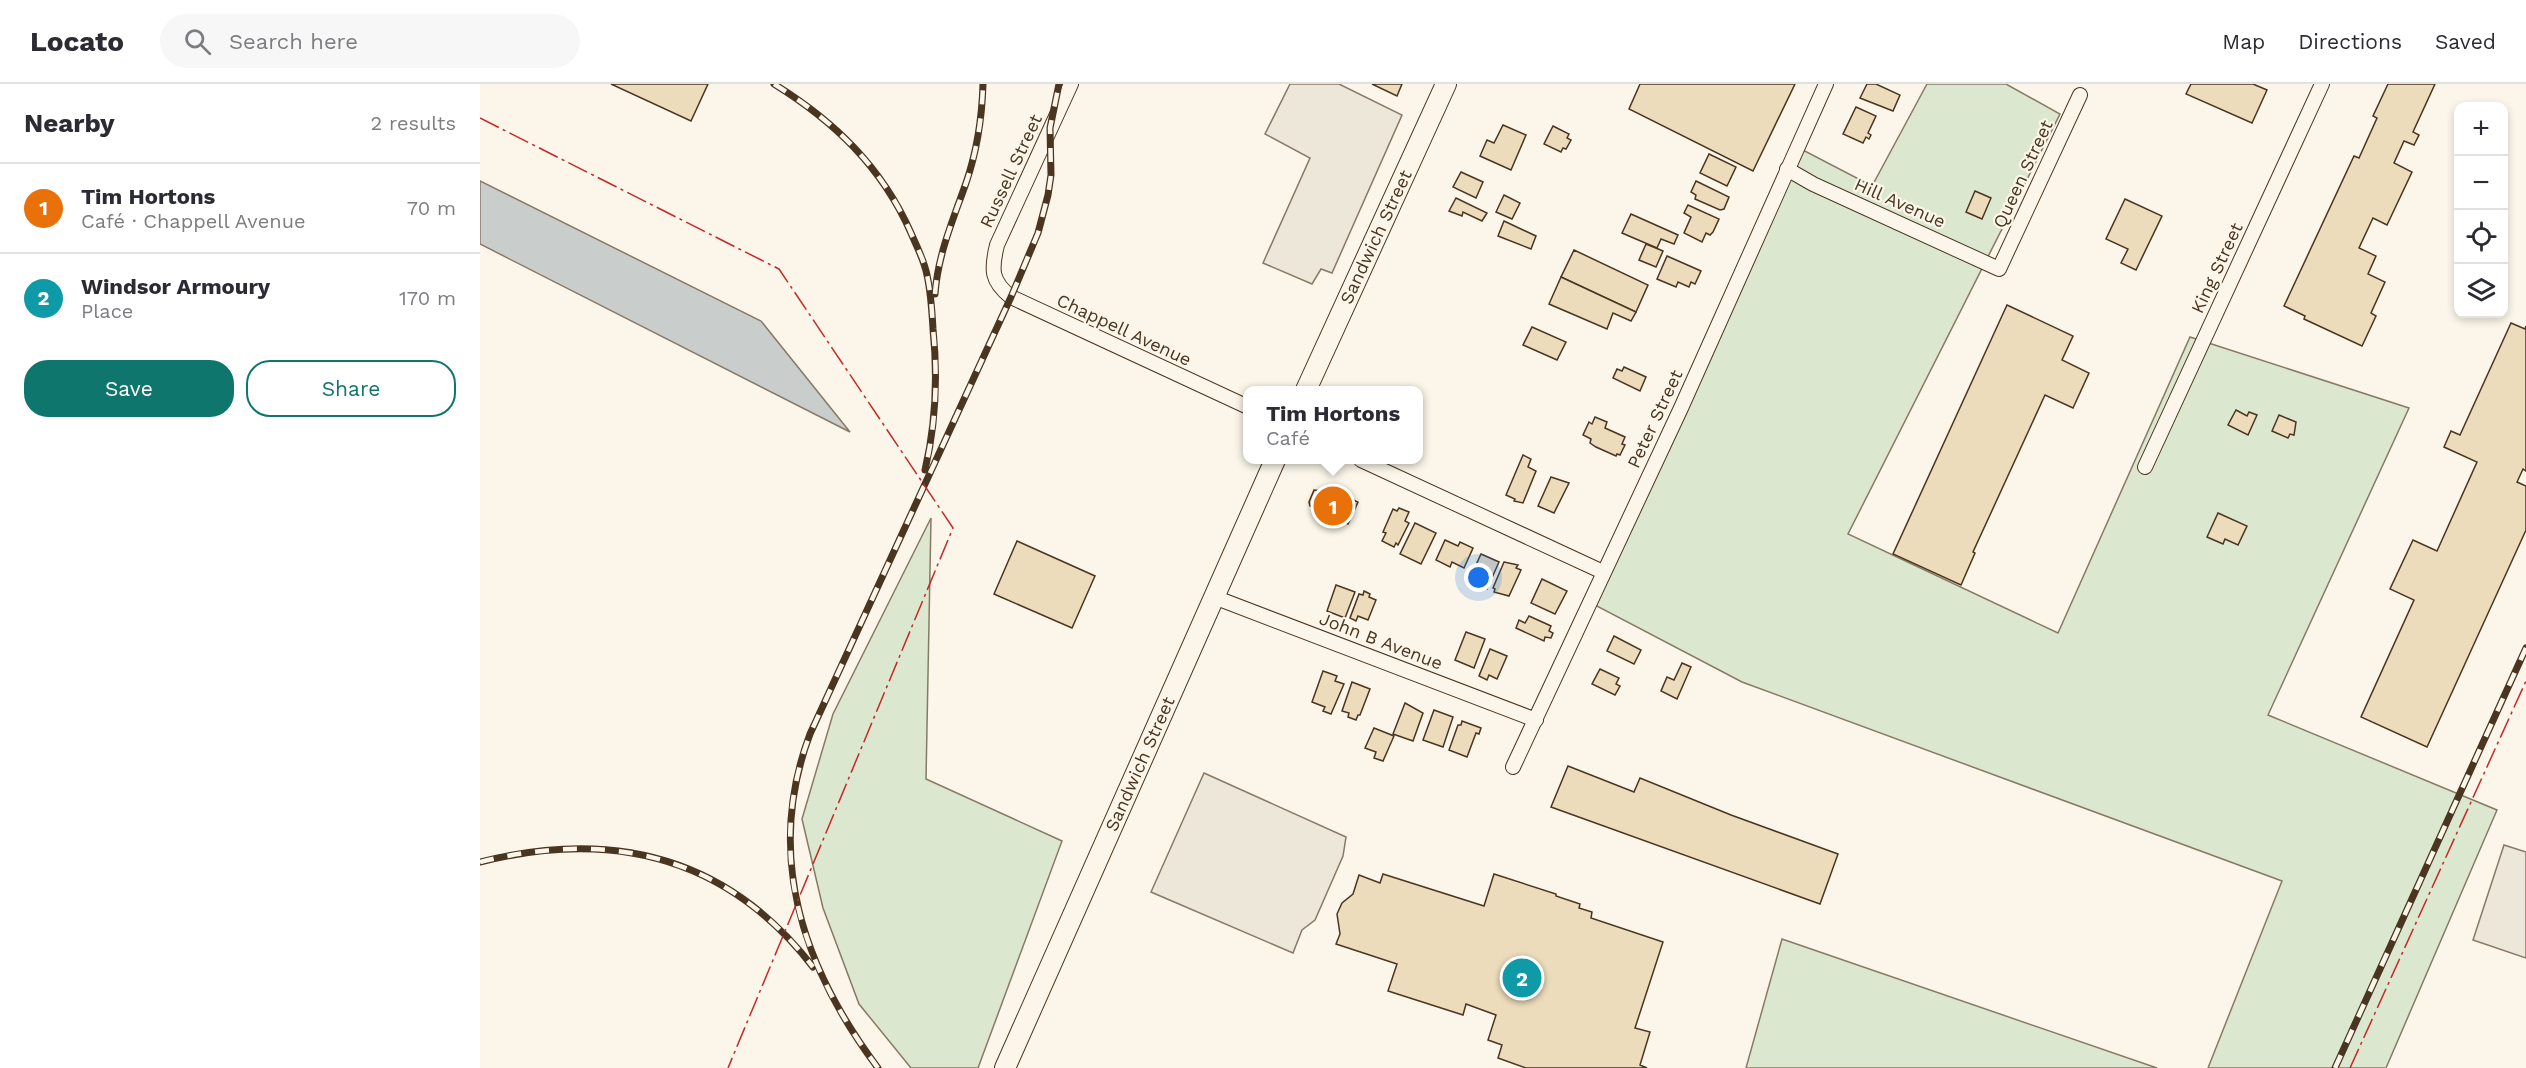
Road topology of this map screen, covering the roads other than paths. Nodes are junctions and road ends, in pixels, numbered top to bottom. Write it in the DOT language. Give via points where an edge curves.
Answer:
graph roads {
  1 [pos="1071,84"];
  2 [pos="1446,84"];
  3 [pos="1826,84"];
  4 [pos="2322,84"];
  5 [pos="2080,95"];
  6 [pos="1786,168"];
  7 [pos="1999,269"];
  8 [pos="994,276"];
  9 [pos="1308,386"];
  10 [pos="1243,405"];
  11 [pos="1273,464"];
  12 [pos="1372,464"];
  13 [pos="2145,467"];
  14 [pos="1603,572"];
  15 [pos="1214,597"];
  16 [pos="1536,720"];
  17 [pos="1513,767"];
  18 [pos="1005,1068"];
  1 -- 8 [label="street, Russell Street" via="997,245"];
  2 -- 9 [label="main road, Sandwich Street"];
  3 -- 6 [label="street, Peter Street"];
  4 -- 13 [label="street, King Street"];
  5 -- 7 [label="street, Queen Street"];
  6 -- 7 [label="street, Hill Avenue"];
  6 -- 14 [label="street, Peter Street" via="1681,408"];
  8 -- 10 [label="street, Chappell Avenue" via="998,287 1011,297"];
  11 -- 15 [label="main road, Sandwich Street"];
  12 -- 14 [label="street"];
  14 -- 16 [label="street, Peter Street"];
  15 -- 16 [label="street, John B Avenue"];
  15 -- 18 [label="main road, Sandwich Street"];
  16 -- 17 [label="street, Peter Street"];
}
